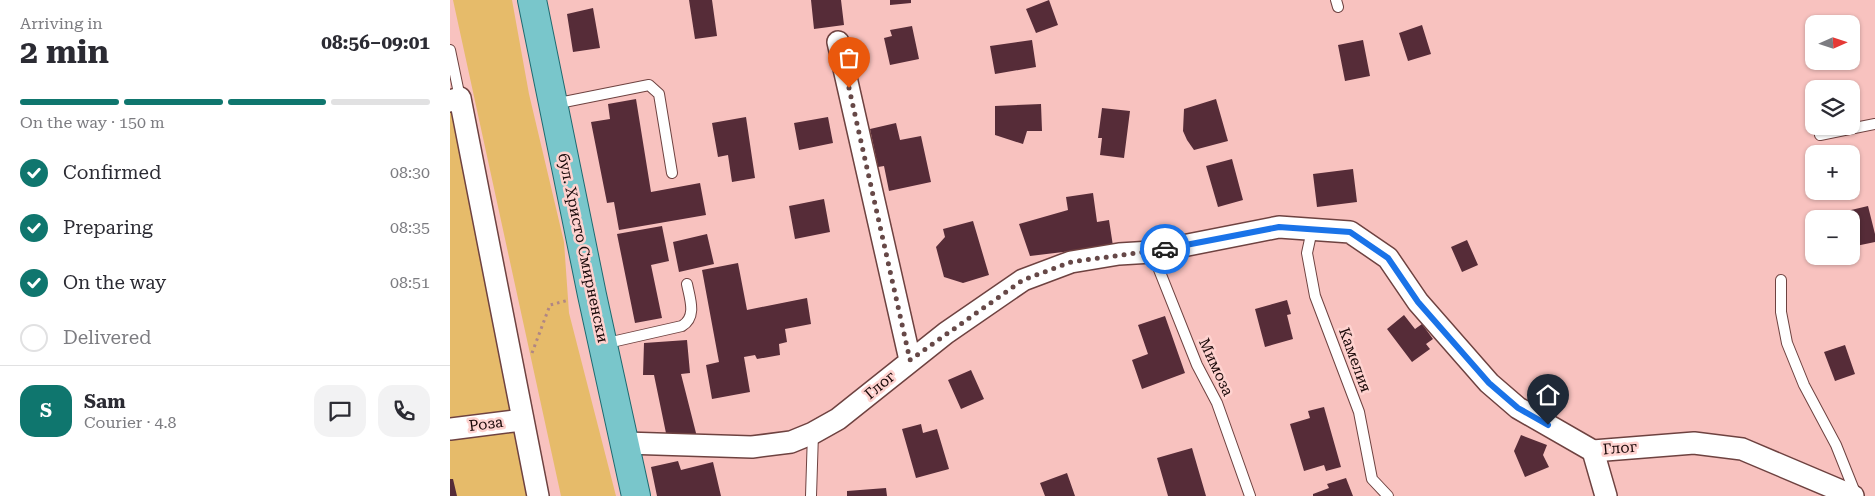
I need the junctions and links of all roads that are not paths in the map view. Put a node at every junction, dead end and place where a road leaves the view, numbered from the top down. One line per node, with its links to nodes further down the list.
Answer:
1 (532, 0): 5 (main road, бул. Христо Смирненски)
2 (838, 42): 14 (street)
3 (450, 50): 4 (lane)
4 (455, 99): 15 (street)
5 (554, 104): 8 (lane); 13 (main road, бул. Христо Смирненски)
6 (1875, 124): 7 (lane)
7 (1860, 127)
8 (672, 173)
9 (1312, 230): 10 (street, Глог); 19 (street, Глог); 24 (lane, Камелия)
10 (1152, 252): 14 (street, Глог); 23 (lane, Мимоза)
11 (1781, 280): 26 (lane)
12 (687, 284): 13 (lane)
13 (602, 344): 18 (main road, бул. Христо Смирненски)
14 (910, 360): 17 (street, Глог)
15 (522, 420): 16 (street, Роза); 20 (street)
16 (450, 429)
17 (813, 433): 18 (street, Глог); 22 (lane)
18 (625, 443): 21 (main road, бул. Христо Смирненски)
19 (1593, 451): 25 (street); 26 (street, Глог)
20 (538, 496)
21 (636, 496)
22 (810, 496)
23 (1250, 496)
24 (1388, 496)
25 (1606, 496)
26 (1855, 496)

